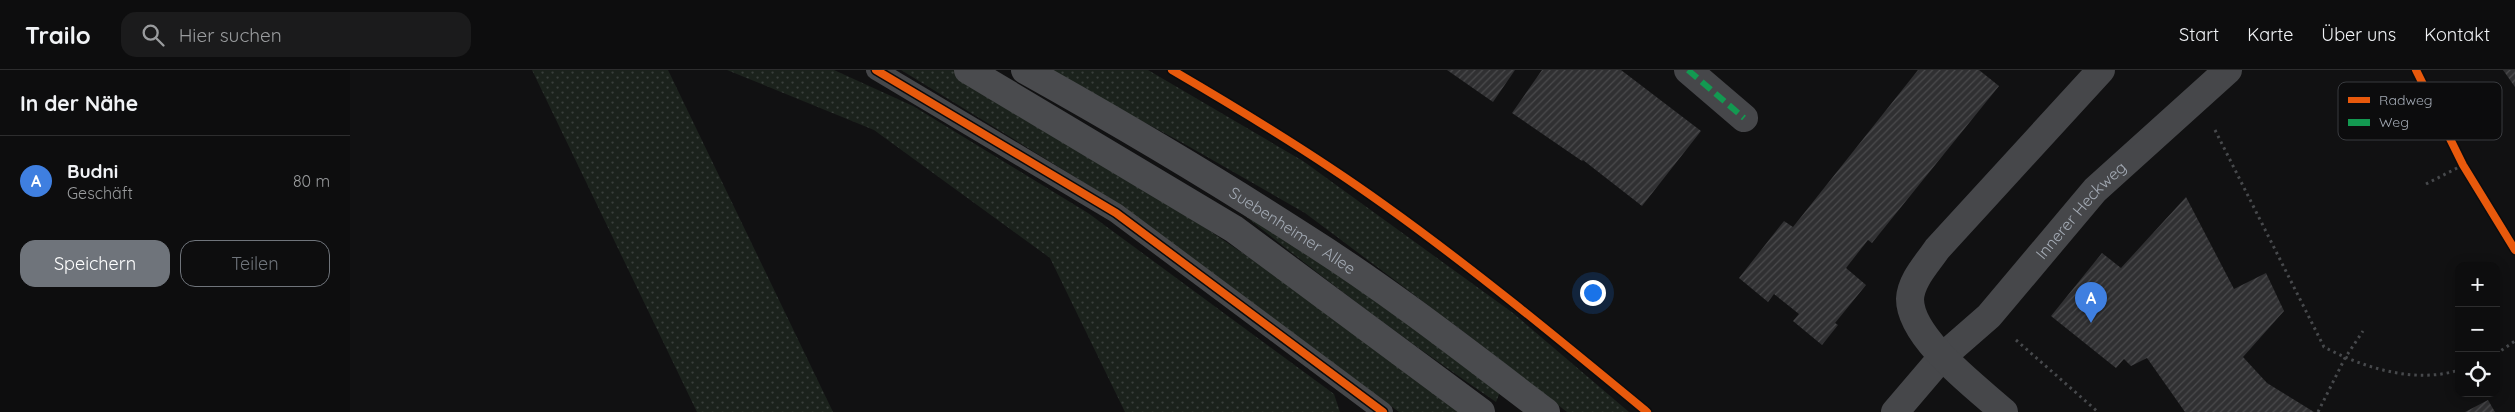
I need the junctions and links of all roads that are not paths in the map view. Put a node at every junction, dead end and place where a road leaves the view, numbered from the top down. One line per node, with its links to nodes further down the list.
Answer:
1 (876, 70): 9 (lane)
2 (968, 70): 10 (main road, Suebenheimer Allee)
3 (1025, 70): 11 (main road, Suebenheimer Allee)
4 (1688, 70): 7 (street)
5 (2101, 70): 8 (street)
6 (2228, 70): 8 (street, Innerer Heckweg)
7 (1744, 118)
8 (1942, 357): 12 (street, Innerer Heckweg); 13 (street)
9 (1383, 412)
10 (1482, 412)
11 (1546, 412)
12 (1895, 412)
13 (2004, 412)

